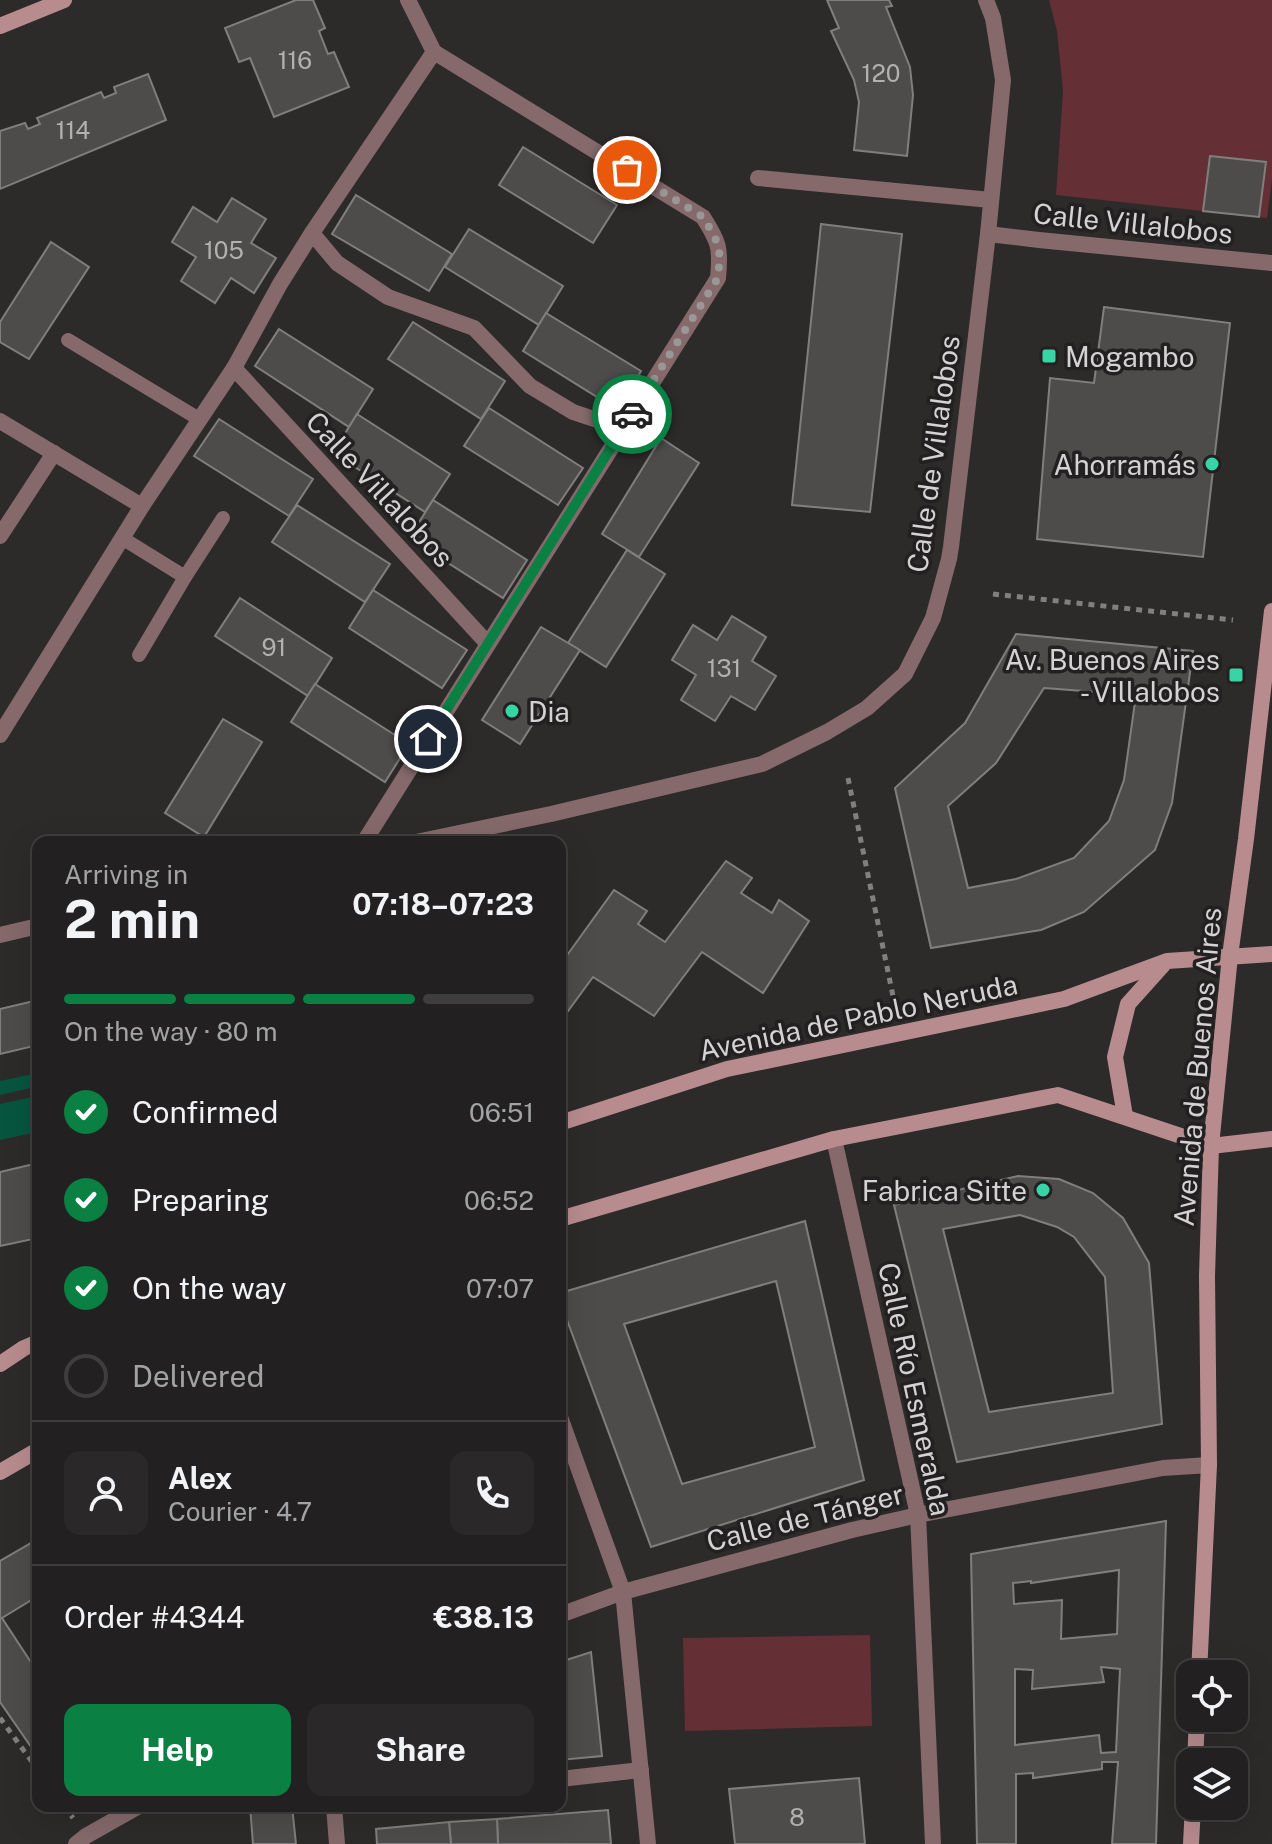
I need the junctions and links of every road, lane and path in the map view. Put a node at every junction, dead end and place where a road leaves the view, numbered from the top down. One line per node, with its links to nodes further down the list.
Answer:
1 (64, 0): 4 (main road)
2 (408, 0): 5 (street)
3 (986, 0): 7 (street, Calle de Villalobos)
4 (0, 26)
5 (434, 52): 8 (street); 15 (street)
6 (758, 178): 7 (street)
7 (991, 200): 9 (street, Calle de Villalobos)
8 (312, 233): 12 (street); 15 (street)
9 (988, 234): 10 (street, Calle Villalobos); 30 (street, Calle de Villalobos)
10 (1272, 263)
11 (68, 340): 13 (lane)
12 (234, 368): 13 (street); 25 (street, Calle Villalobos)
13 (199, 419): 17 (street)
14 (0, 421): 16 (street)
15 (624, 429): 25 (street)
16 (54, 453): 17 (street); 19 (street)
17 (142, 506): 20 (street)
18 (223, 518): 21 (lane)
19 (0, 536)
20 (122, 538): 21 (lane); 27 (street)
21 (185, 577): 26 (lane)
22 (993, 594): 24 (path)
23 (1272, 611): 34 (main road, Avenida de Buenos Aires)
24 (1233, 620)
25 (488, 644): 29 (street)
26 (139, 655)
27 (0, 735)
28 (848, 778): 36 (path)
29 (368, 836)
30 (445, 836)
31 (32, 927): 32 (street)
32 (0, 935)
33 (1272, 954): 34 (main road, Avenida de Pablo Neruda)
34 (1230, 956): 35 (main road, Avenida de Pablo Neruda); 41 (main road, Avenida de Buenos Aires)
35 (1167, 961): 37 (main road); 38 (main road, Avenida de Pablo Neruda)
36 (893, 996)
37 (1125, 1116): 39 (main road); 41 (main road)
38 (566, 1121)
39 (834, 1139): 42 (main road); 49 (street, Calle Río Esmeralda)
40 (1272, 1139): 41 (main road)
41 (1211, 1146): 47 (main road, Avenida de Buenos Aires)
42 (566, 1217)
43 (32, 1345): 44 (main road)
44 (0, 1364)
45 (566, 1434): 50 (street)
46 (32, 1453): 48 (main road)
47 (1209, 1465): 49 (street, Calle de Tánger); 52 (main road, Avenida de Buenos Aires)
48 (0, 1472)
49 (918, 1515): 50 (street, Calle de Tánger); 63 (street, Calle Río Esmeralda)
50 (623, 1592): 51 (street, Calle de Tánger); 55 (street)
51 (566, 1613)
52 (1200, 1660)
53 (0, 1718): 54 (path)
54 (32, 1762)
55 (641, 1770): 56 (street); 62 (street)
56 (566, 1778)
57 (128, 1812): 60 (street)
58 (334, 1812): 61 (street)
59 (1192, 1820): 64 (main road)
60 (76, 1844)
61 (337, 1844)
62 (648, 1844)
63 (933, 1844)
64 (1191, 1844)

